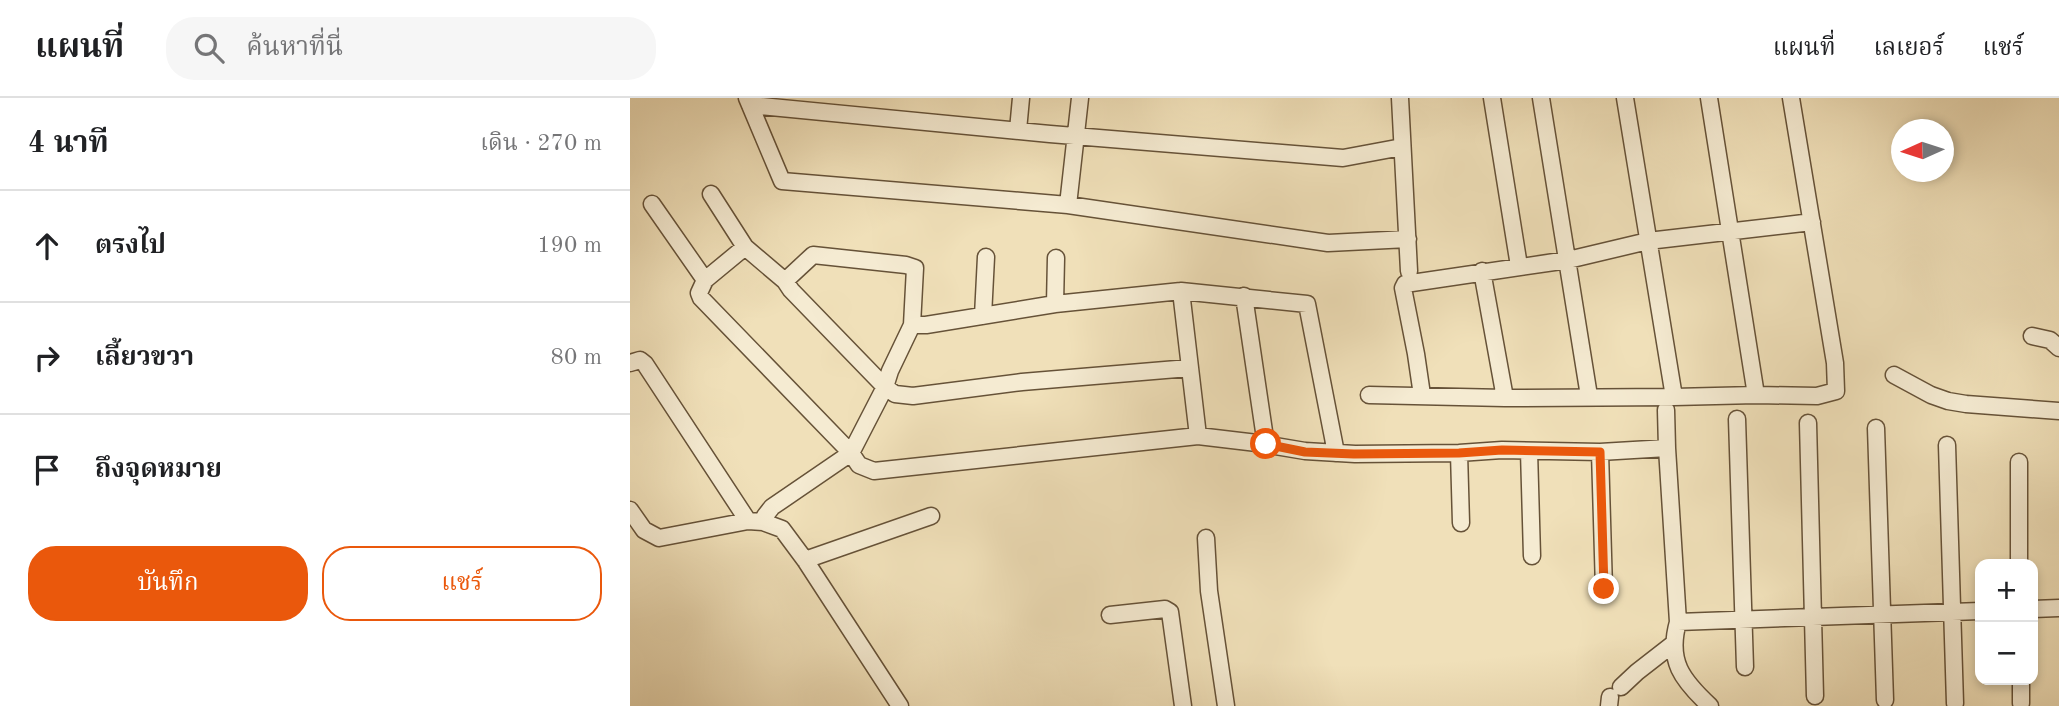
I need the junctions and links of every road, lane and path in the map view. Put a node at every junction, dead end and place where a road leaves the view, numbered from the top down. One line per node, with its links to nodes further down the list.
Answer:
1 (1021, 98): 10 (street)
2 (1080, 98): 11 (street)
3 (1400, 98): 12 (street)
4 (1492, 98): 24 (street)
5 (1541, 98): 23 (street)
6 (1625, 98): 19 (street)
7 (1709, 98): 17 (street)
8 (1791, 98): 16 (street)
9 (748, 101): 10 (street); 15 (street)
10 (1018, 130): 11 (street)
11 (1076, 136): 12 (street); 15 (street)
12 (1402, 147): 18 (street)
13 (711, 194): 20 (street)
14 (652, 204): 27 (street)
15 (1068, 205): 18 (street)
16 (1812, 222): 17 (street); 40 (street)
17 (1730, 231): 19 (street); 40 (street)
18 (1408, 239): 25 (street)
19 (1648, 241): 23 (street); 45 (street)
20 (745, 247): 27 (street); 28 (street)
21 (986, 257): 32 (street)
22 (1056, 258): 31 (street)
23 (1567, 260): 24 (street); 43 (street)
24 (1519, 266): 26 (street)
25 (1409, 271)
26 (1482, 271): 42 (street); 44 (street)
27 (705, 281): 56 (street)
28 (785, 281): 33 (street); 39 (street)
29 (1181, 291): 30 (street); 31 (street); 37 (street)
30 (1244, 296): 51 (street); 57 (street)
31 (1055, 304): 32 (street)
32 (983, 316): 33 (street)
33 (912, 325): 39 (street)
34 (2032, 336): 35 (street)
35 (2059, 348)
36 (630, 363): 62 (street)
37 (1189, 368): 39 (street); 50 (street)
38 (1894, 374): 46 (street)
39 (885, 387): 56 (street)
40 (1756, 394): 45 (street)
41 (1369, 395): 42 (street)
42 (1422, 395): 44 (street)
43 (1589, 396): 44 (street); 45 (street)
44 (1505, 398)
45 (1670, 403): 53 (street)
46 (2059, 411)
47 (1737, 419): 76 (street)
48 (1808, 423): 75 (street)
49 (1876, 428): 73 (street)
50 (1198, 436): 51 (street); 56 (street)
51 (1266, 444): 57 (street)
52 (1947, 445): 72 (street)
53 (1667, 448): 55 (street); 77 (street)
54 (1529, 451): 55 (street); 58 (street); 65 (street)
55 (1600, 452): 68 (street)
56 (851, 453): 62 (street)
57 (1336, 453): 58 (street)
58 (1459, 453): 63 (street)
59 (2019, 462): 66 (street)
60 (630, 510): 62 (street)
61 (932, 516): 67 (street)
62 (755, 522): 67 (street)
63 (1461, 523)
64 (1206, 538): 88 (street)
65 (1532, 556)
66 (2019, 559)
67 (805, 560): 86 (street)
68 (1604, 589)
69 (2059, 608): 70 (street)
70 (2038, 609)
71 (1975, 611): 72 (street)
72 (1951, 612): 73 (street); 84 (street)
73 (1882, 614): 75 (street); 83 (street)
74 (1110, 615): 87 (street)
75 (1812, 616): 76 (street); 81 (street)
76 (1744, 618): 77 (street); 79 (street)
77 (1678, 622): 78 (street)
78 (1673, 644): 82 (street); 89 (street)
79 (1745, 667)
80 (2021, 685): 85 (street)
81 (1815, 696)
82 (1613, 697)
83 (1885, 700)
84 (1955, 703)
85 (2021, 703)
86 (900, 706)
87 (1183, 706)
88 (1226, 706)
89 (1710, 706)

